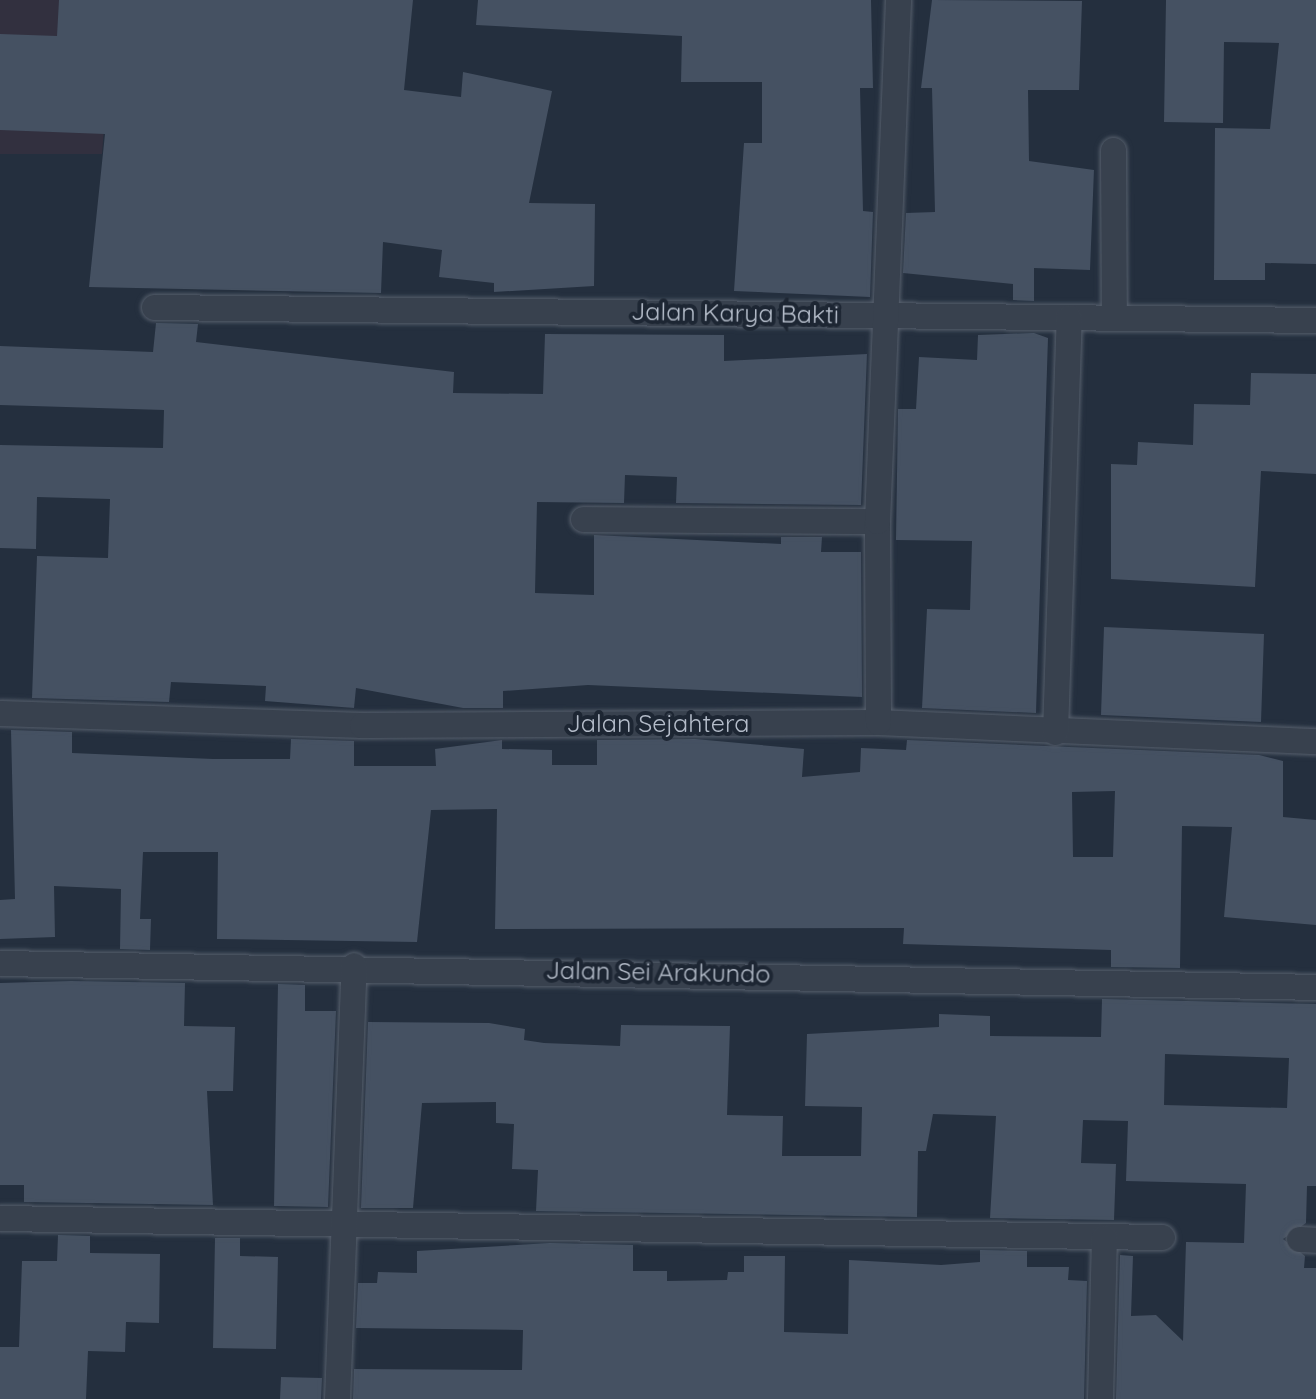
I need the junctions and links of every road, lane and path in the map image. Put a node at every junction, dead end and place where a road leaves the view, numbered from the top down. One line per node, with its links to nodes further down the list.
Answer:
1 (898, 0): 4 (street)
2 (1113, 150): 6 (street)
3 (154, 306): 4 (street, Jalan Karya Bakti)
4 (887, 315): 5 (street, Jalan Karya Bakti); 9 (street)
5 (1068, 317): 6 (street, Jalan Karya Bakti); 12 (street)
6 (1114, 318): 7 (street, Jalan Karya Bakti)
7 (1316, 320)
8 (584, 518): 9 (street)
9 (876, 521): 11 (street)
10 (0, 713): 11 (street, Jalan Sejahtera)
11 (878, 722): 12 (street, Jalan Sejahtera)
12 (1055, 732): 13 (street, Jalan Sejahtera)
13 (1316, 741)
14 (0, 963): 15 (street, Jalan Sei Arakundo)
15 (354, 965): 16 (street, Jalan Sei Arakundo); 18 (street)
16 (1316, 987)
17 (0, 1218): 18 (street)
18 (341, 1219): 19 (street); 21 (street)
19 (1104, 1237): 20 (street); 22 (street)
20 (1162, 1237)
21 (337, 1399)
22 (1100, 1399)

